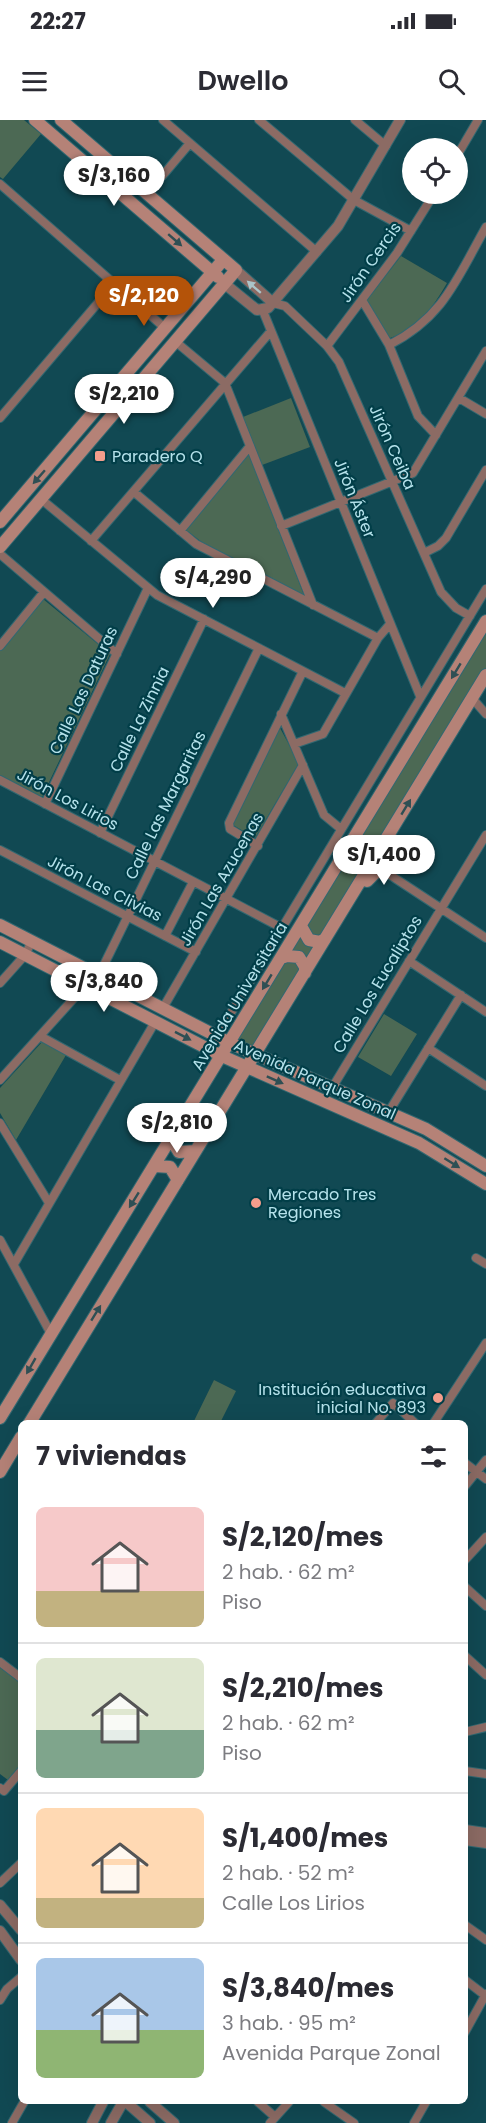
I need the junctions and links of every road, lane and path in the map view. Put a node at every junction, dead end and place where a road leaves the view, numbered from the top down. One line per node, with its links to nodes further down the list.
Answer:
1 (35, 120): 20 (main road, one-way to 20)
2 (61, 120): 12 (main road)
3 (163, 120): 9 (street)
4 (259, 120): 13 (street)
5 (355, 120): 10 (street)
6 (400, 120): 10 (street)
7 (478, 120): 8 (street)
8 (467, 138)
9 (190, 143): 12 (street); 17 (street)
10 (386, 146): 13 (street)
11 (0, 184): 21 (street)
12 (147, 194): 18 (main road)
13 (354, 200): 16 (street); 17 (street)
14 (428, 204): 16 (street, Jirón Cercis)
15 (486, 227): 29 (street)
16 (411, 231): 23 (street, Jirón Cercis)
17 (317, 252): 24 (street)
18 (223, 260): 19 (main road); 20 (main road)
19 (236, 270): 22 (main road); 24 (street, one-way to 19)
20 (213, 273): 22 (main road); 26 (main road)
21 (114, 284): 26 (street); 35 (street)
22 (225, 284): 25 (street); 28 (main road)
23 (362, 300): 29 (street); 30 (street, Jirón Cercis)
24 (273, 303): 25 (street); 30 (street, Jirón Ceiba)
25 (263, 311): 27 (street, Jirón Áster)
26 (165, 328): 38 (main road)
27 (271, 331): 32 (street); 44 (street, Jirón Áster)
28 (176, 342): 32 (street); 39 (main road)
29 (389, 345): 36 (street)
30 (327, 346): 41 (street, Jirón Ceiba)
31 (486, 351): 33 (street)
32 (225, 383): 37 (street); 42 (street)
33 (459, 398): 34 (street); 36 (street)
34 (486, 414)
35 (0, 418)
36 (436, 435): 41 (street)
37 (250, 446): 46 (street); 47 (street)
38 (54, 459): 39 (main road); 45 (main road, one-way to 45)
39 (67, 469): 43 (main road)
40 (486, 470): 50 (street)
41 (393, 483): 44 (street); 50 (street, Jirón Ceiba)
42 (134, 492): 47 (street); 48 (street)
43 (41, 499): 48 (street); 49 (main road)
44 (341, 503): 46 (street); 59 (street, Jirón Áster)
45 (0, 521)
46 (282, 526): 55 (street)
47 (180, 531): 55 (street)
48 (91, 541): 52 (street)
49 (0, 547)
50 (424, 553): 56 (street, Jirón Ceiba)
51 (0, 554): 54 (street)
52 (148, 588): 57 (street); 63 (street, Calle Las Daturas)
53 (486, 589): 56 (street, Avenida Universitaria)
54 (44, 592): 61 (street); 63 (street)
55 (313, 605): 60 (street)
56 (470, 616): 67 (street, Avenida Universitaria)
57 (204, 619): 62 (street); 76 (street, Calle La Zinnia)
58 (486, 621): 89 (main road, Avenida Universitaria, one-way to 89)
59 (390, 624): 60 (street); 67 (street, Jirón Áster)
60 (378, 638): 66 (street)
61 (0, 646)
62 (259, 648): 64 (street); 81 (street, Calle Las Margaritas)
63 (117, 654): 74 (street, Calle Las Daturas)
64 (303, 671): 66 (street); 69 (street)
65 (486, 675): 68 (main road)
66 (345, 693): 71 (street)
67 (420, 696): 75 (street, Avenida Universitaria)
68 (472, 698): 70 (street); 84 (main road, one-way to 68)
69 (282, 714): 71 (street); 78 (street)
70 (486, 714)
71 (294, 744): 72 (street)
72 (303, 765): 75 (street); 78 (street, Jirón Las Azucenas)
73 (0, 780): 74 (street, Jirón Los Lirios)
74 (45, 804): 76 (street, Jirón Los Lirios)
75 (341, 829): 90 (street, Avenida Universitaria)
76 (100, 833): 81 (street, Jirón Los Lirios)
77 (486, 835): 86 (street, Calle Los Eucaliptos)
78 (258, 846): 85 (street, Jirón Las Azucenas)
79 (0, 850): 87 (street, Jirón Las Clivias)
80 (395, 853): 84 (main road)
81 (154, 861): 83 (street, Jirón Los Lirios); 87 (street, Calle Las Margaritas)
82 (384, 871): 86 (street)
83 (194, 882): 85 (street, Jirón Los Lirios); 91 (street)
84 (351, 897): 93 (main road)
85 (227, 899): 90 (street, Jirón Los Lirios); 96 (street, Jirón Las Azucenas)
86 (441, 909): 92 (street); 99 (street, Calle Los Eucaliptos)
87 (127, 916): 91 (street, Jirón Las Clivias); 101 (street, Calle Las Margaritas)
88 (0, 925): 94 (main road, Avenida Parque Zonal)
89 (301, 926): 93 (main road); 98 (main road, Avenida Universitaria)
90 (282, 928): 109 (street, Avenida Universitaria)
91 (165, 936): 96 (street, Jirón Las Clivias)
92 (486, 938)
93 (325, 939): 100 (main road)
94 (32, 941): 97 (street); 101 (main road, Avenida Parque Zonal)
95 (0, 942): 97 (main road, Avenida Parque Zonal)
96 (196, 952): 105 (street, Jirón Las Azucenas)
97 (25, 955): 102 (street); 103 (main road, Avenida Parque Zonal)
98 (282, 958): 100 (main road); 110 (main road, Avenida Universitaria, one-way to 110)
99 (409, 961): 104 (street); 118 (street, Calle Los Eucaliptos)
100 (305, 973): 112 (main road)
101 (99, 975): 105 (main road, Avenida Parque Zonal)
102 (0, 984)
103 (85, 986): 107 (main road, Avenida Parque Zonal); 108 (street)
104 (461, 995): 106 (street); 111 (street)
105 (164, 1008): 109 (main road, Avenida Parque Zonal)
106 (486, 1012)
107 (155, 1022): 113 (main road, Avenida Parque Zonal, one-way to 113); 116 (street)
108 (40, 1036): 115 (street); 116 (street)
109 (218, 1036): 110 (main road, Avenida Parque Zonal)
110 (230, 1043): 112 (main road, Avenida Parque Zonal); 113 (main road, Avenida Universitaria)
111 (428, 1048): 117 (street); 119 (street)
112 (256, 1054): 114 (main road); 118 (main road, Avenida Parque Zonal)
113 (222, 1056): 114 (main road, Avenida Parque Zonal); 121 (main road, Avenida Universitaria)
114 (248, 1068): 122 (main road); 126 (main road, Avenida Parque Zonal, one-way to 126)
115 (0, 1080)
116 (120, 1080): 127 (street)
117 (486, 1086)
118 (332, 1088): 119 (main road, Avenida Parque Zonal)
119 (388, 1113): 124 (main road, Avenida Parque Zonal)
120 (0, 1122): 127 (street)
121 (171, 1139): 122 (main road); 123 (main road, Avenida Universitaria)
122 (195, 1151): 125 (main road)
123 (155, 1166): 125 (main road); 132 (main road, Avenida Universitaria, one-way to 132)
124 (486, 1166)
125 (178, 1180): 135 (main road, one-way to 125)
126 (486, 1184)
127 (49, 1203): 130 (street)
128 (0, 1240): 130 (street)
129 (476, 1258): 131 (street)
130 (14, 1264): 132 (street)
131 (486, 1264)
132 (50, 1332): 134 (main road, Avenida Universitaria, one-way to 134)
133 (486, 1343): 138 (street)
134 (0, 1418)
135 (31, 1420)
136 (378, 1420): 137 (street)
137 (412, 1420)
138 (436, 1420)
139 (18, 1442): 142 (main road)
140 (486, 1460): 143 (street)
141 (468, 1465): 143 (street)
142 (0, 1472)
143 (478, 1473): 144 (street); 145 (street)
144 (486, 1479)
145 (468, 1483)
146 (486, 1537): 147 (street)
147 (468, 1557)
148 (468, 1590): 149 (street)
149 (486, 1606)
150 (468, 1659): 152 (street)
151 (0, 1662): 153 (street)
152 (486, 1675)
153 (18, 1676)
154 (486, 1726): 155 (street)
155 (468, 1731)
156 (468, 1771): 157 (street)
157 (486, 1774)
158 (18, 1775): 159 (street)
159 (0, 1788)
160 (468, 1830): 161 (street)
161 (486, 1833)
162 (468, 1841): 163 (street)
163 (486, 1844)
164 (18, 1866): 165 (street)
165 (0, 1883)
166 (0, 1905): 167 (street)
167 (18, 1926)
168 (468, 1927): 170 (street)
169 (0, 1931): 171 (street)
170 (486, 1940)
171 (18, 1956)
172 (18, 1980): 175 (street)
173 (468, 1982): 174 (street)
174 (486, 1995): 176 (street)
175 (0, 2000)
176 (468, 2026)
177 (23, 2104): 187 (street)
178 (103, 2104): 188 (street)
179 (123, 2104): 189 (street)
180 (126, 2104): 190 (street)
181 (152, 2104): 191 (street)
182 (260, 2104): 186 (street)
183 (287, 2104): 186 (street)
184 (327, 2104): 192 (street)
185 (425, 2104): 193 (street)
186 (272, 2120)
187 (12, 2123)
188 (92, 2123)
189 (111, 2123)
190 (150, 2123)
191 (174, 2123)
192 (354, 2123)
193 (414, 2123)

